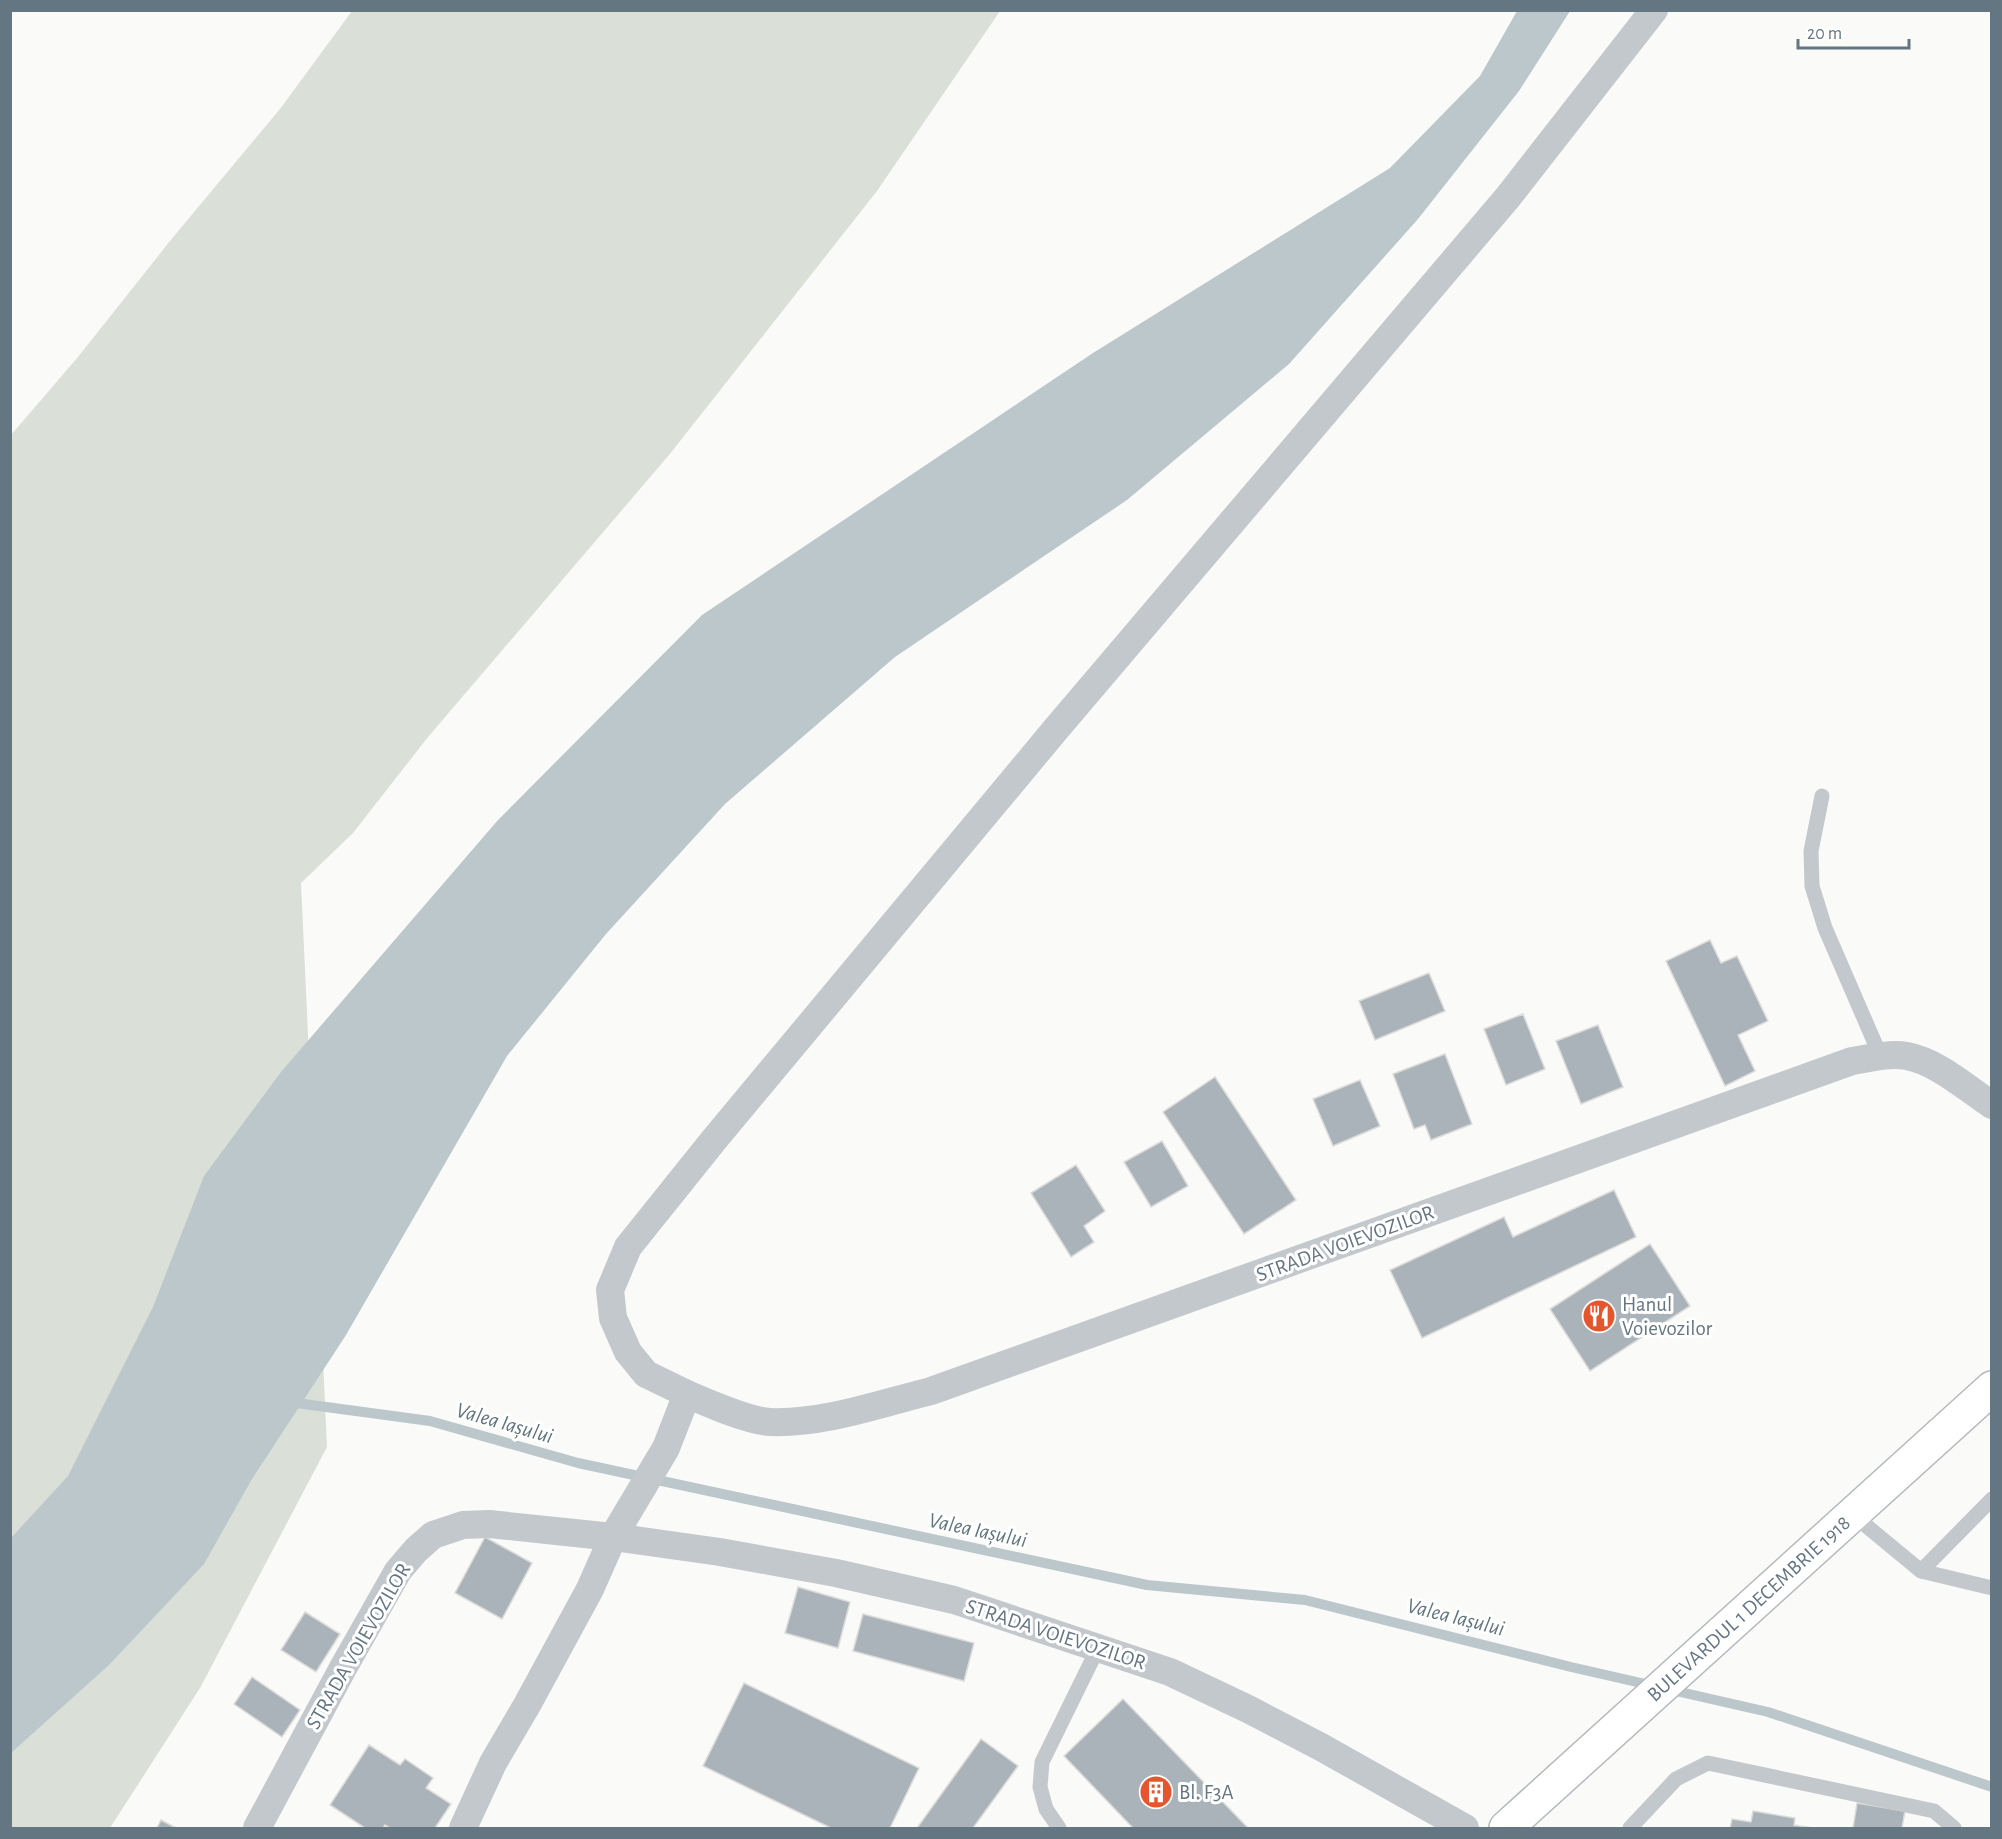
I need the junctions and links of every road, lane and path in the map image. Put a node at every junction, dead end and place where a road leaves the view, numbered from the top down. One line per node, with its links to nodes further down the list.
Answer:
1 (1653, 10): 6 (street, STRADA VOIEVOZILOR)
2 (1822, 796): 3 (lane)
3 (1880, 1055): 4 (street, STRADA VOIEVOZILOR); 6 (street, STRADA VOIEVOZILOR)
4 (1992, 1104)
5 (1992, 1388): 8 (main road, BULEVARDUL 1 DECEMBRIE 1918)
6 (687, 1394): 9 (street)
7 (1992, 1499): 10 (lane)
8 (1852, 1514): 10 (lane); 17 (main road, BULEVARDUL 1 DECEMBRIE 1918)
9 (613, 1537): 12 (street, STRADA VOIEVOZILOR); 13 (street, STRADA VOIEVOZILOR); 14 (street)
10 (1921, 1571): 11 (lane)
11 (1992, 1588)
12 (1098, 1648): 15 (lane); 16 (street, STRADA VOIEVOZILOR)
13 (257, 1828)
14 (463, 1828)
15 (1059, 1828)
16 (1465, 1828)
17 (1506, 1828)
18 (1630, 1828): 19 (lane)
19 (1954, 1828)

